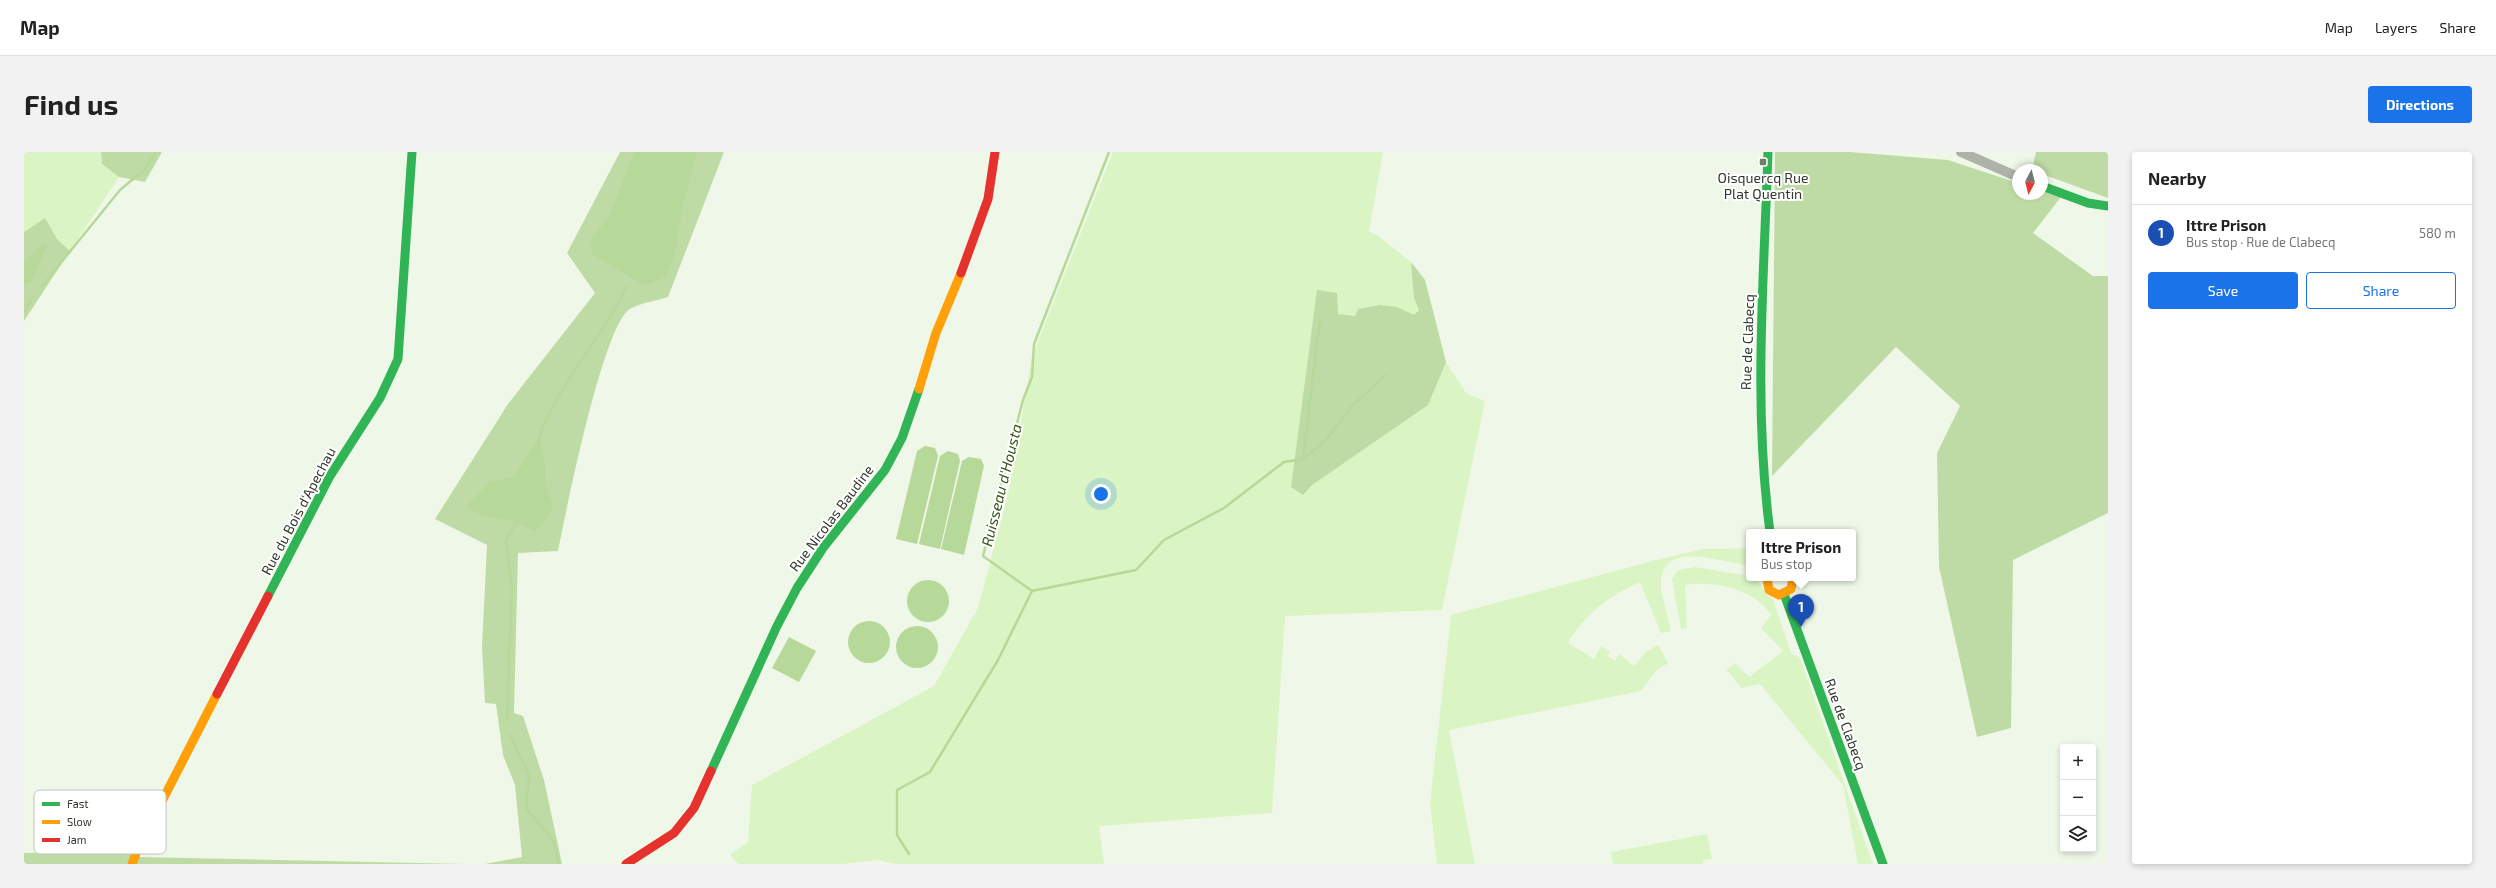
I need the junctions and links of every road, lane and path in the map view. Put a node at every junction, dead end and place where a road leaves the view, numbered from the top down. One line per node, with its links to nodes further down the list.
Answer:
1 (412, 152): 12 (street, Rue du Bois d'Apechau)
2 (995, 152): 15 (street, Rue Nicolas Baudine)
3 (1768, 152): 8 (street, Rue de Clabecq)
4 (1961, 152): 5 (street)
5 (2012, 174)
6 (2048, 188): 7 (street)
7 (2108, 206)
8 (1770, 529)
9 (1768, 581): 11 (street)
10 (1792, 581): 11 (street)
11 (1784, 594): 16 (street, Rue de Clabecq)
12 (166, 794)
13 (136, 854): 14 (street, Rue du Bois d'Apechau)
14 (132, 864)
15 (626, 864)
16 (1883, 864)

